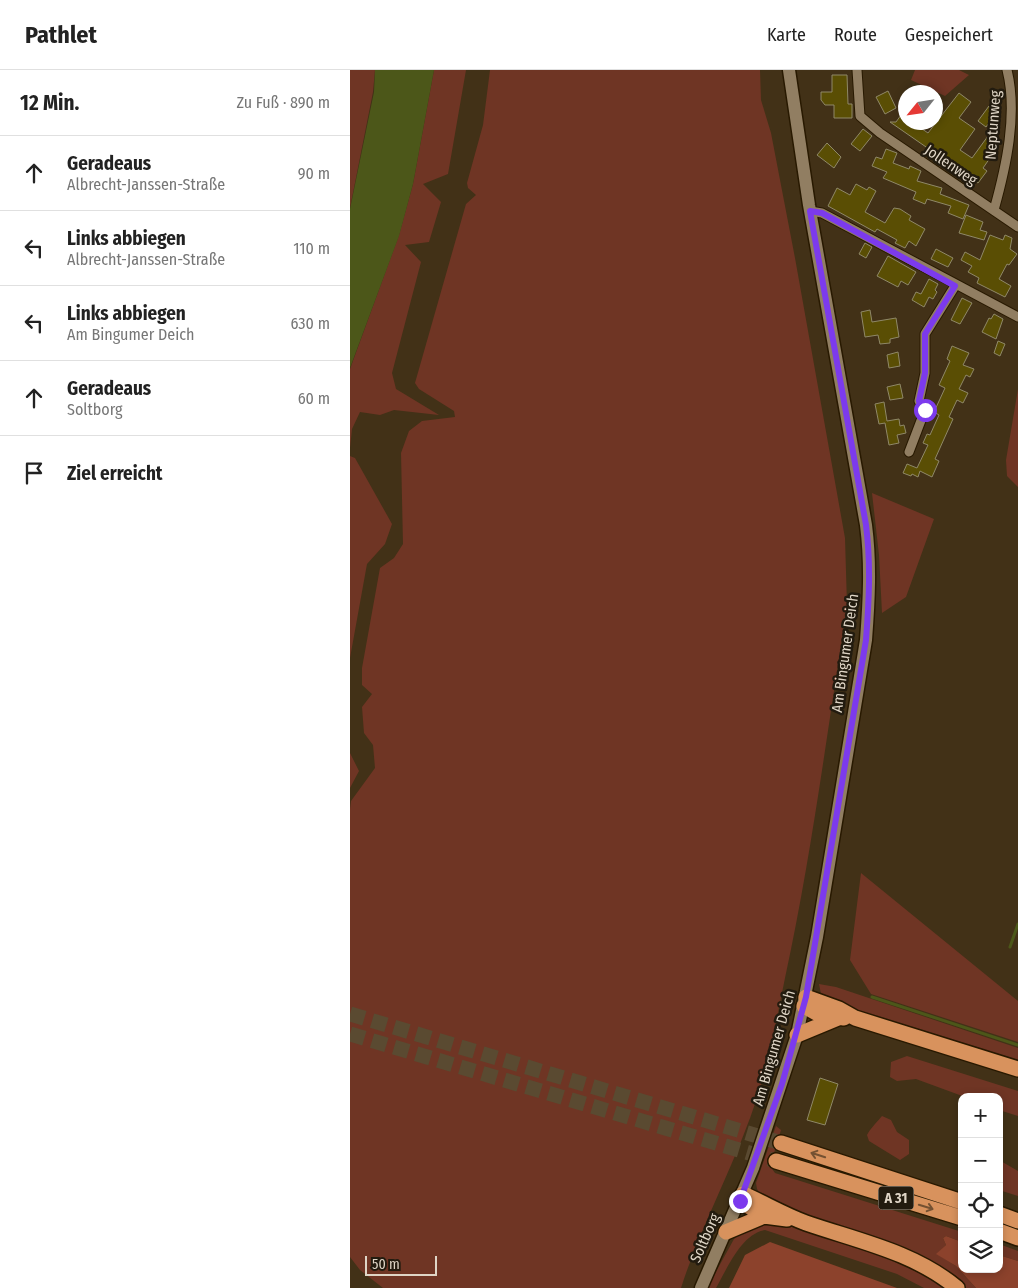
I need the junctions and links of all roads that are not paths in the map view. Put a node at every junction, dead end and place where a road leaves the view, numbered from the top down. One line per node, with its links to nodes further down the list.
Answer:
1 (789, 70): 5 (main road, Am Bingumer Deich)
2 (858, 70): 4 (street, Jollenweg)
3 (1007, 70): 4 (street, Neptunweg)
4 (994, 210): 6 (street, Jollenweg)
5 (810, 211): 7 (street); 10 (main road, Am Bingumer Deich)
6 (1018, 227)
7 (955, 286): 8 (street); 9 (street)
8 (1018, 318)
9 (909, 452)
10 (805, 1001): 11 (highway); 12 (highway); 13 (main road, Am Bingumer Deich)
11 (839, 1018): 12 (highway); 13 (highway)
12 (856, 1018): 14 (highway)
13 (797, 1035): 15 (main road, Am Bingumer Deich)
14 (1018, 1069)
15 (771, 1118): 18 (main road, Soltborg)
16 (781, 1143): 19 (highway, A 31, one-way to 16)
17 (776, 1161): 22 (highway, A 31, one-way to 22)
18 (741, 1197): 21 (highway); 24 (highway); 25 (main road, Soltborg)
19 (958, 1201)
20 (1003, 1215): 23 (highway)
21 (764, 1216): 24 (highway); 25 (highway)
22 (958, 1217)
23 (1018, 1221)
24 (803, 1222): 29 (highway)
25 (726, 1232): 28 (main road, Soltborg)
26 (1003, 1232): 27 (highway)
27 (1018, 1238)
28 (701, 1288)
29 (957, 1288)

